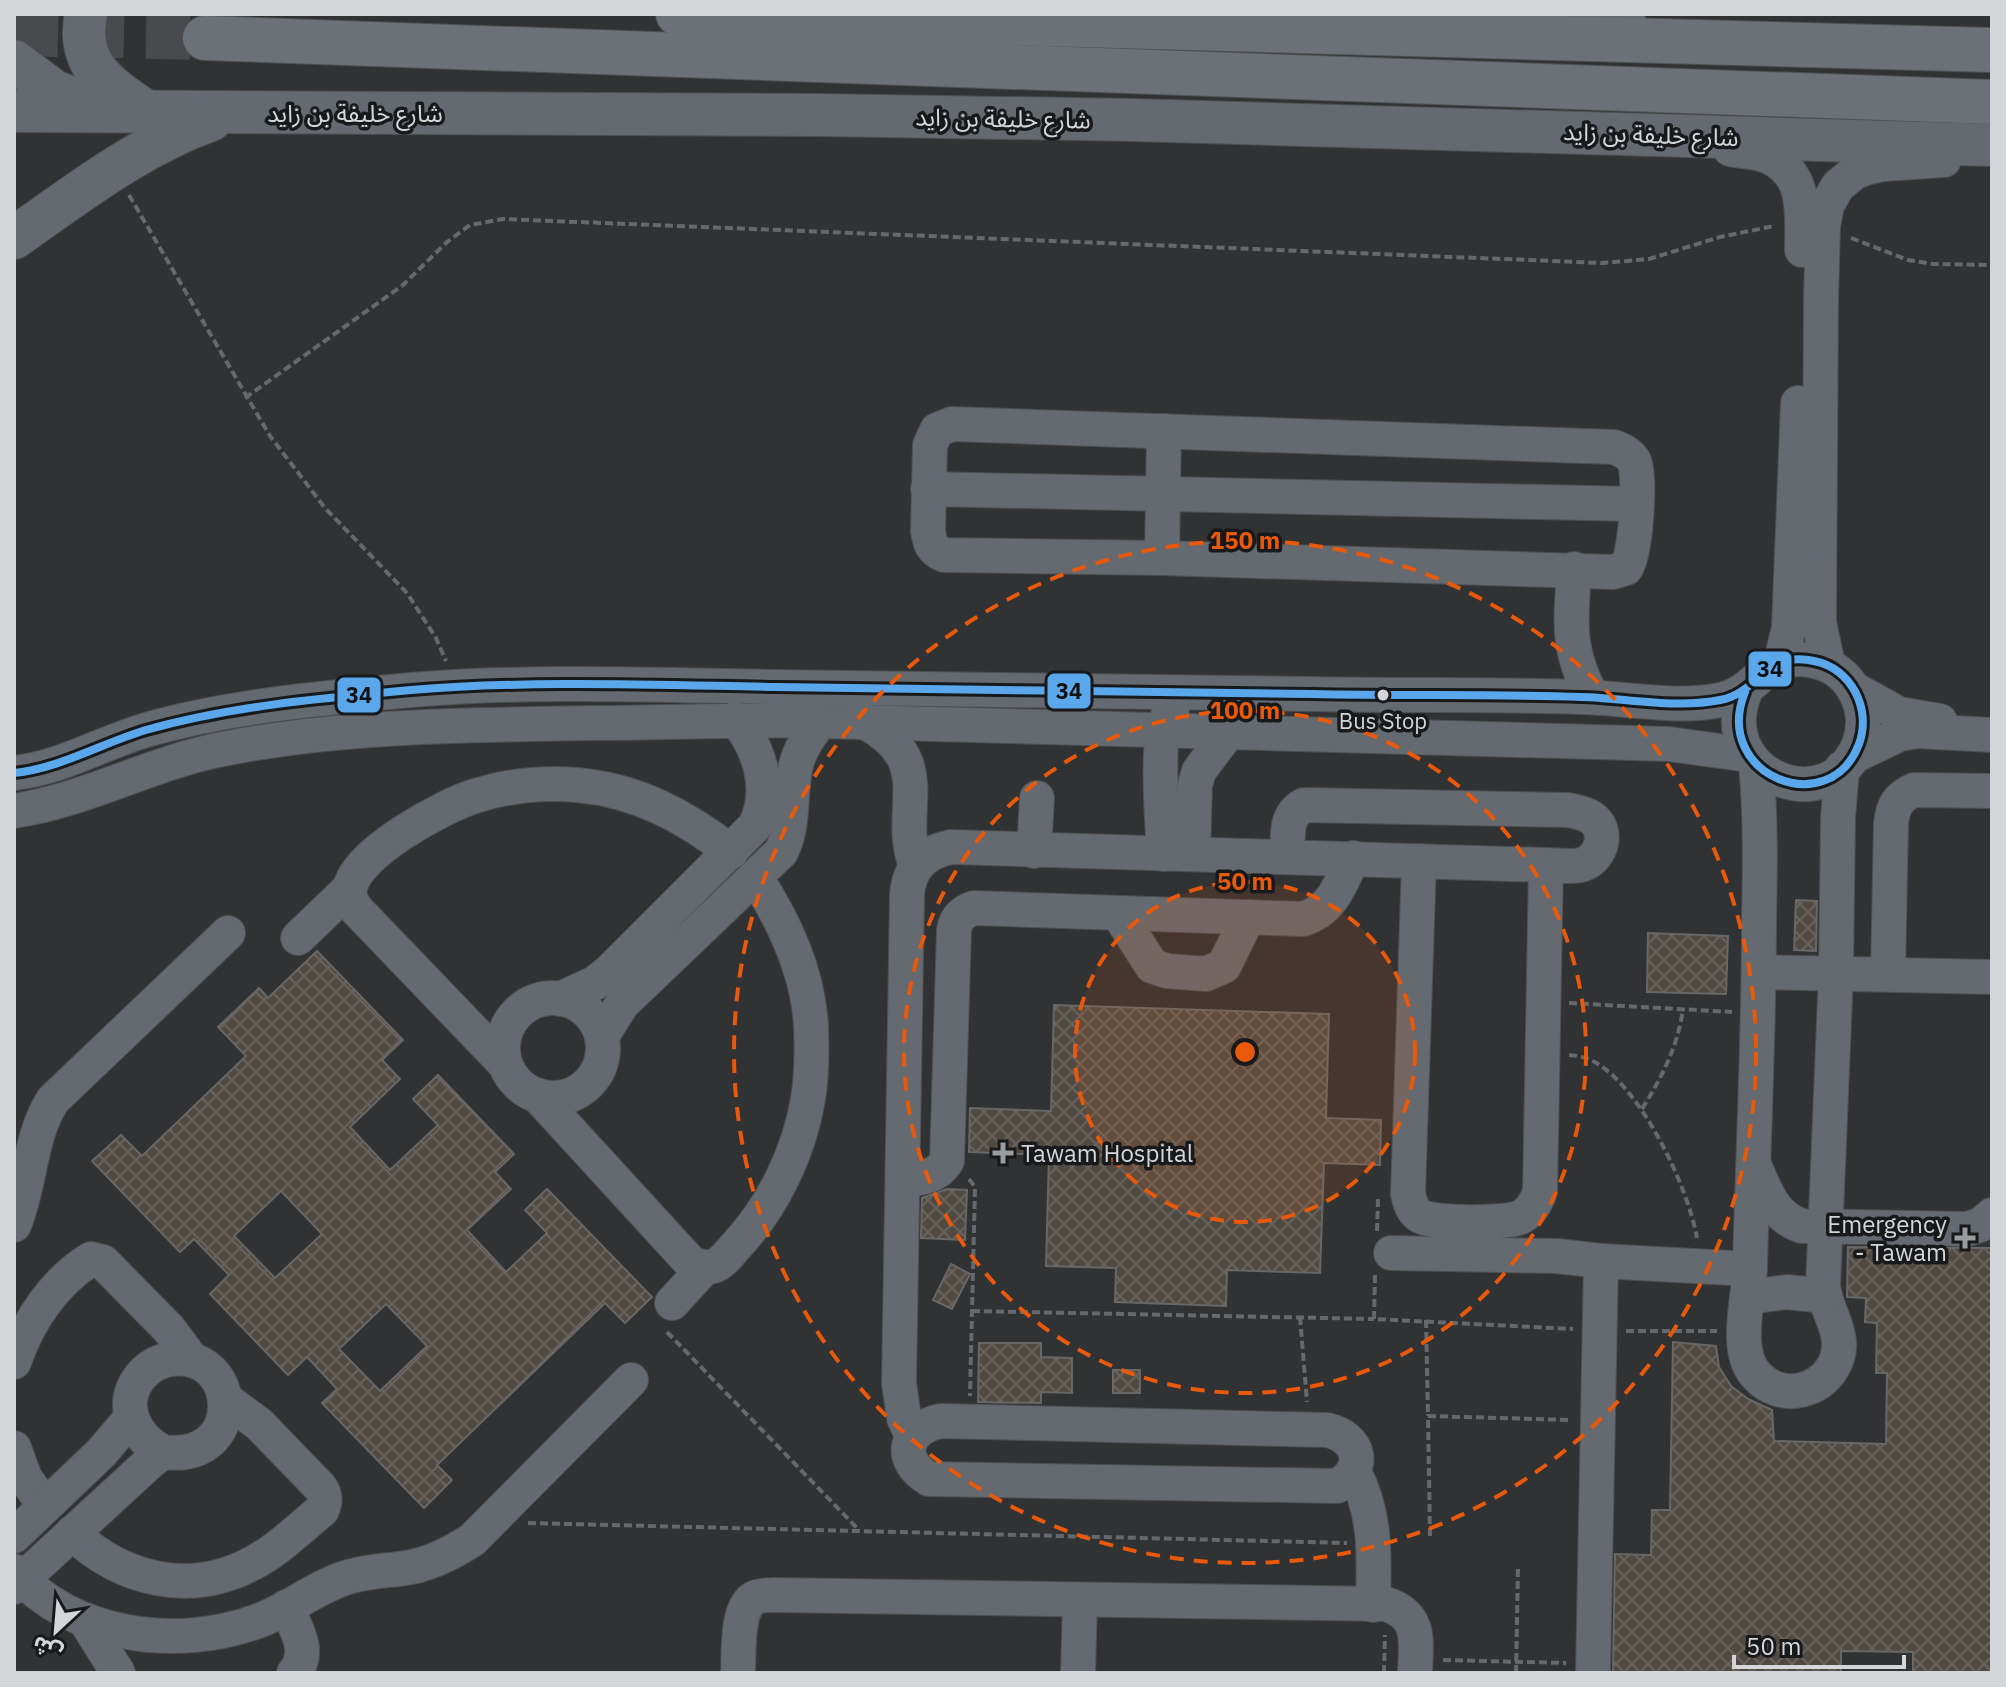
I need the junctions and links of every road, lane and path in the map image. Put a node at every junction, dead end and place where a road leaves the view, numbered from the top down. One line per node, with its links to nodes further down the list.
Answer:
1 (86, 14): 10 (main road)
2 (678, 14): 5 (highway)
3 (1557, 14): 5 (main road)
4 (205, 38): 8 (highway, شارع خليفة بن زايد)
5 (1682, 43): 6 (highway)
6 (1992, 50)
7 (14, 61): 10 (main road)
8 (1992, 102)
9 (14, 111): 10 (main road, شارع خليفة بن زايد)
10 (128, 112): 11 (main road, شارع خليفة بن زايد)
11 (235, 113): 12 (main road, شارع خليفة بن زايد); 14 (main road)
12 (1692, 136): 13 (main road, شارع خليفة بن زايد); 15 (street)
13 (1992, 147): 15 (street)
14 (113, 169): 16 (main road); 18 (path)
15 (1813, 225): 17 (path); 18 (path); 25 (street); 26 (street)
16 (14, 238)
17 (1992, 265)
18 (245, 398): 27 (path)
19 (1164, 431): 20 (street); 21 (street); 22 (street)
20 (928, 489): 21 (street); 23 (street)
21 (1162, 494): 22 (street); 23 (street)
22 (1636, 504): 24 (street)
23 (1162, 558): 24 (street)
24 (1563, 569): 31 (street); 32 (street)
25 (1828, 665): 26 (street); 28 (street)
26 (1770, 667): 29 (street)
27 (455, 687): 30 (street); 42 (street)
28 (1854, 689): 35 (street); 41 (street)
29 (1745, 692): 32 (street); 40 (street)
30 (1258, 694): 31 (street); 37 (street)
31 (1537, 696): 32 (street)
32 (1592, 697)
33 (735, 719): 34 (street); 45 (street); 47 (street)
34 (821, 721): 36 (street); 54 (street)
35 (1992, 721)
36 (865, 722): 37 (street); 53 (street)
37 (1164, 730): 38 (street); 48 (street)
38 (1229, 731): 40 (street); 48 (street)
39 (1992, 735): 41 (street)
40 (1752, 760): 41 (street); 62 (street)
41 (1847, 763): 63 (street)
42 (21, 774)
43 (1992, 791): 64 (street)
44 (1037, 798): 46 (street)
45 (14, 811)
46 (1034, 851): 48 (street); 53 (street)
47 (731, 852): 55 (street); 66 (street)
48 (1179, 853): 49 (street)
49 (1288, 857): 50 (street); 52 (street)
50 (1353, 858): 51 (street); 59 (street)
51 (1419, 861): 52 (street); 78 (street)
52 (1546, 865): 67 (street)
53 (916, 866): 57 (street)
54 (756, 878): 70 (street); 86 (street)
55 (350, 888): 61 (street); 72 (street)
56 (1118, 913): 58 (street); 59 (street); 59 (street)
57 (907, 916): 58 (street); 77 (street)
58 (958, 917): 75 (street)
59 (1248, 917)
60 (228, 933): 81 (street)
61 (298, 938)
62 (1759, 972): 63 (street); 69 (street)
63 (1836, 973): 64 (street); 82 (street)
64 (1888, 974): 65 (street)
65 (1992, 977)
66 (560, 999): 70 (street); 72 (street)
67 (1544, 1002): 68 (path); 71 (street)
68 (1683, 1009): 69 (path); 74 (path)
69 (1758, 1013): 76 (street)
70 (602, 1036): 73 (street)
71 (1543, 1054): 74 (path); 79 (street)
72 (505, 1064): 73 (street)
73 (537, 1095): 86 (street)
74 (1642, 1109): 87 (path)
75 (948, 1151): 77 (street); 90 (path)
76 (1753, 1163): 82 (street); 88 (street)
77 (904, 1180): 106 (street)
78 (1408, 1194): 79 (street); 83 (path)
79 (1529, 1212): 84 (street)
80 (1992, 1215): 82 (street)
81 (14, 1225)
82 (1826, 1226): 89 (street)
83 (1381, 1255): 84 (street); 93 (path)
84 (1557, 1256): 85 (street)
85 (1601, 1261): 87 (street); 95 (street)
86 (705, 1267): 91 (street)
87 (1702, 1268): 88 (street)
88 (1749, 1283): 89 (street); 96 (street)
89 (1825, 1296): 96 (street)
90 (972, 1311): 92 (path); 104 (path)
91 (668, 1316): 112 (path)
92 (1300, 1317): 93 (path); 105 (path)
93 (1374, 1319): 94 (path)
94 (1426, 1320): 95 (path); 101 (path)
95 (1599, 1331): 96 (path); 103 (street)
96 (1743, 1331)
97 (192, 1360): 98 (street); 100 (street); 102 (street)
98 (14, 1362)
99 (631, 1380): 111 (street)
100 (225, 1399): 108 (street); 113 (street)
101 (1428, 1416): 103 (path); 115 (path)
102 (131, 1418): 108 (street); 110 (street)
103 (1597, 1420): 125 (street)
104 (969, 1423): 105 (street); 106 (street)
105 (1310, 1430): 109 (street)
106 (912, 1436): 109 (street)
107 (14, 1448): 110 (street)
108 (163, 1452): 113 (street)
109 (1345, 1479): 116 (street); 120 (street)
110 (45, 1506): 114 (street)
111 (492, 1522): 112 (path); 121 (street)
112 (860, 1531): 116 (path)
113 (72, 1533): 118 (street)
114 (14, 1536)
115 (1430, 1536)
116 (1358, 1543): 120 (street)
117 (1518, 1567): 123 (path)
118 (17, 1579): 122 (street)
119 (1080, 1600): 120 (street); 128 (street); 129 (street)
120 (1364, 1604): 124 (street)
121 (286, 1607): 122 (street); 127 (street)
122 (85, 1620): 126 (street)
123 (1516, 1662): 124 (path); 125 (path); 130 (path)
124 (1415, 1666)
125 (1592, 1668)
126 (118, 1673)
127 (294, 1673)
128 (738, 1673)
129 (1078, 1673)
130 (1516, 1673)

